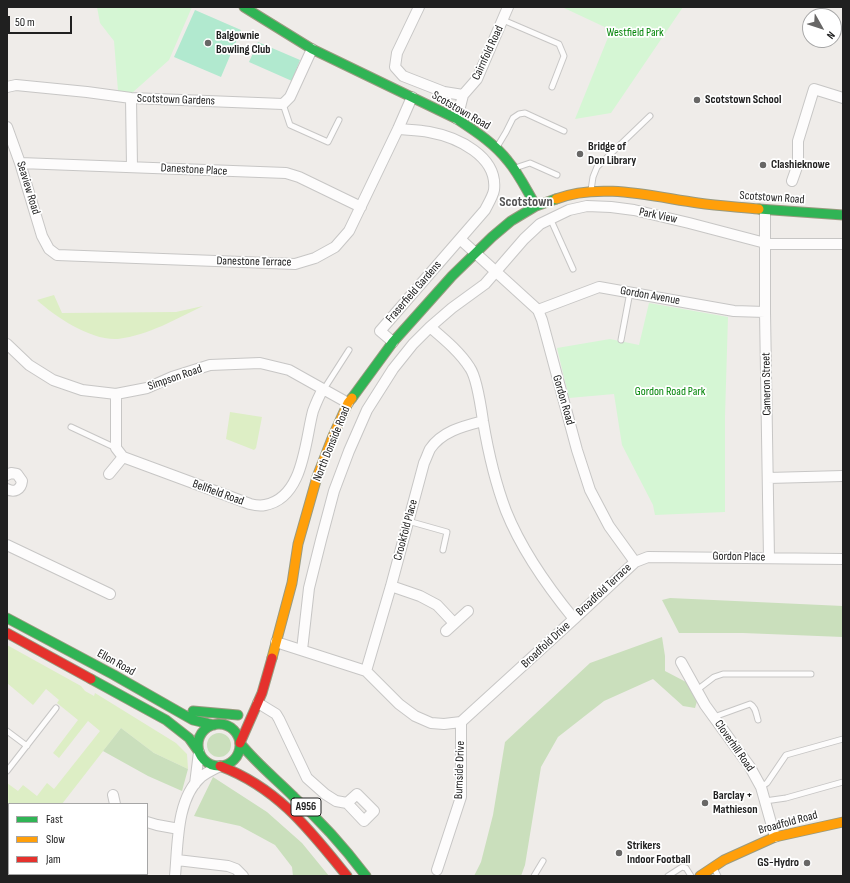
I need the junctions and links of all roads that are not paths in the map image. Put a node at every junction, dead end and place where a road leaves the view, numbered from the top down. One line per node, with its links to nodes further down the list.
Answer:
1 (244, 7): 5 (main road, Scotstown Road)
2 (419, 7): 8 (street)
3 (508, 7): 4 (street, Cairnfold Road)
4 (503, 20): 7 (lane); 8 (street, Cairnfold Road)
5 (312, 49): 9 (main road, Scotstown Road); 12 (street)
6 (7, 87): 10 (street, Scotstown Gardens)
7 (552, 87)
8 (463, 95): 14 (street, Cairnfold Road)
9 (412, 97): 14 (main road, Scotstown Road); 17 (street, Danestone Terrace)
10 (131, 98): 12 (street, Scotstown Gardens); 21 (street)
11 (843, 98): 24 (street)
12 (283, 104): 15 (lane)
13 (650, 116): 25 (lane)
14 (457, 119): 19 (main road, Scotstown Road)
15 (339, 120)
16 (7, 127): 20 (street, Seaview Road)
17 (398, 129): 27 (street, Danestone Terrace); 31 (street, Fraserfield Gardens)
18 (564, 131): 19 (lane)
19 (496, 148): 22 (main road, Scotstown Road)
20 (20, 163): 21 (street, Danestone Place); 34 (street, Seaview Road)
21 (132, 167): 27 (street, Danestone Place)
22 (514, 169): 23 (lane); 26 (main road, Scotstown Road)
23 (558, 175)
24 (792, 181)
25 (591, 191): 26 (main road, Scotstown Road); 28 (main road, Scotstown Road)
26 (536, 206): 35 (main road, North Donside Road)
27 (361, 207): 34 (street, Danestone Terrace)
28 (765, 210): 29 (main road, Scotstown Road); 32 (street, Cameron Street)
29 (843, 214)
30 (550, 218): 32 (street, Park View); 36 (lane); 37 (street, North Donside Road)
31 (460, 239): 35 (street); 43 (street, Fraserfield Gardens)
32 (766, 243): 33 (street); 40 (street, Cameron Street)
33 (843, 244)
34 (49, 249)
35 (475, 253): 37 (street, Gordon Road); 43 (main road, North Donside Road)
36 (573, 269)
37 (495, 272): 39 (street, Gordon Road); 41 (street, North Donside Road)
38 (630, 292): 39 (street, Gordon Avenue); 40 (street, Gordon Avenue); 42 (lane)
39 (538, 310): 63 (street, Gordon Road)
40 (765, 312): 56 (street, Cameron Street)
41 (430, 327): 49 (street, Broadfold Drive); 73 (street, North Donside Road)
42 (621, 340)
43 (393, 342): 48 (main road, North Donside Road)
44 (7, 344): 47 (street, Simpson Road)
45 (349, 350): 46 (lane)
46 (324, 389): 47 (street, Simpson Road); 48 (street, Simpson Road); 52 (street, Bellfield Road)
47 (116, 394): 51 (street)
48 (348, 403): 72 (main road, North Donside Road)
49 (483, 421): 58 (street, Crookfold Place); 68 (street, Broadfold Drive)
50 (71, 427): 51 (lane)
51 (116, 448): 52 (street)
52 (123, 457): 53 (street)
53 (109, 474)
54 (7, 476): 57 (street)
55 (843, 476): 56 (street)
56 (768, 478): 61 (street, Cameron Street)
57 (7, 489)
58 (408, 521): 60 (lane); 64 (street, Crookfold Place)
59 (7, 546): 65 (street)
60 (443, 550)
61 (769, 558): 62 (street, Gordon Place); 63 (street, Gordon Place)
62 (843, 559)
63 (635, 562): 68 (street, Broadfold Terrace)
64 (391, 586): 69 (street); 75 (street, Crookfold Place)
65 (110, 594)
66 (468, 611): 69 (street)
67 (7, 618): 77 (main road, Ellon Road / A956)
68 (574, 619): 84 (street, Broadfold Drive)
69 (454, 623): 70 (street)
70 (446, 631)
71 (7, 633): 90 (main road, A956)
72 (276, 642): 73 (street); 79 (main road, North Donside Road)
73 (302, 650): 75 (street)
74 (681, 662): 78 (street, Cloverhill Road)
75 (366, 670): 84 (street)
76 (811, 674): 78 (lane)
77 (114, 675): 81 (main road); 85 (main road, Ellon Road / A956)
78 (697, 690): 82 (street, Cloverhill Road)
79 (258, 703): 81 (main road); 88 (main road, North Donside Road); 97 (street)
80 (56, 708): 89 (lane)
81 (238, 715): 85 (main road)
82 (714, 717): 83 (lane); 95 (street, Cloverhill Road)
83 (758, 720)
84 (461, 722): 104 (street, Burnside Drive)
85 (214, 725): 88 (main road, A956); 90 (main road)
86 (7, 731): 89 (lane)
87 (843, 739): 95 (lane)
88 (240, 743): 91 (main road); 109 (main road, A956)
89 (27, 746): 92 (lane)
90 (199, 752): 91 (main road, A956); 94 (street)
91 (220, 766): 94 (street); 108 (main road, A956)
92 (7, 771)
93 (843, 782): 96 (lane)
94 (195, 784): 100 (street)
95 (761, 788): 96 (street, Cloverhill Road)
96 (765, 801): 101 (street, Cloverhill Road)
97 (347, 803)
98 (148, 822): 100 (street)
99 (843, 822): 101 (main road, Broadfold Road)
100 (179, 829): 102 (street)
101 (775, 837): 105 (main road, Broadfold Road)
102 (177, 860): 106 (street); 107 (street)
103 (543, 861): 110 (lane)
104 (436, 865)
105 (714, 867): 113 (main road, Broadfold Road); 114 (lane)
106 (175, 876)
107 (243, 876)
108 (347, 876)
109 (366, 876)
110 (534, 876)
111 (668, 876): 112 (lane)
112 (691, 876)
113 (700, 876)
114 (718, 876)

